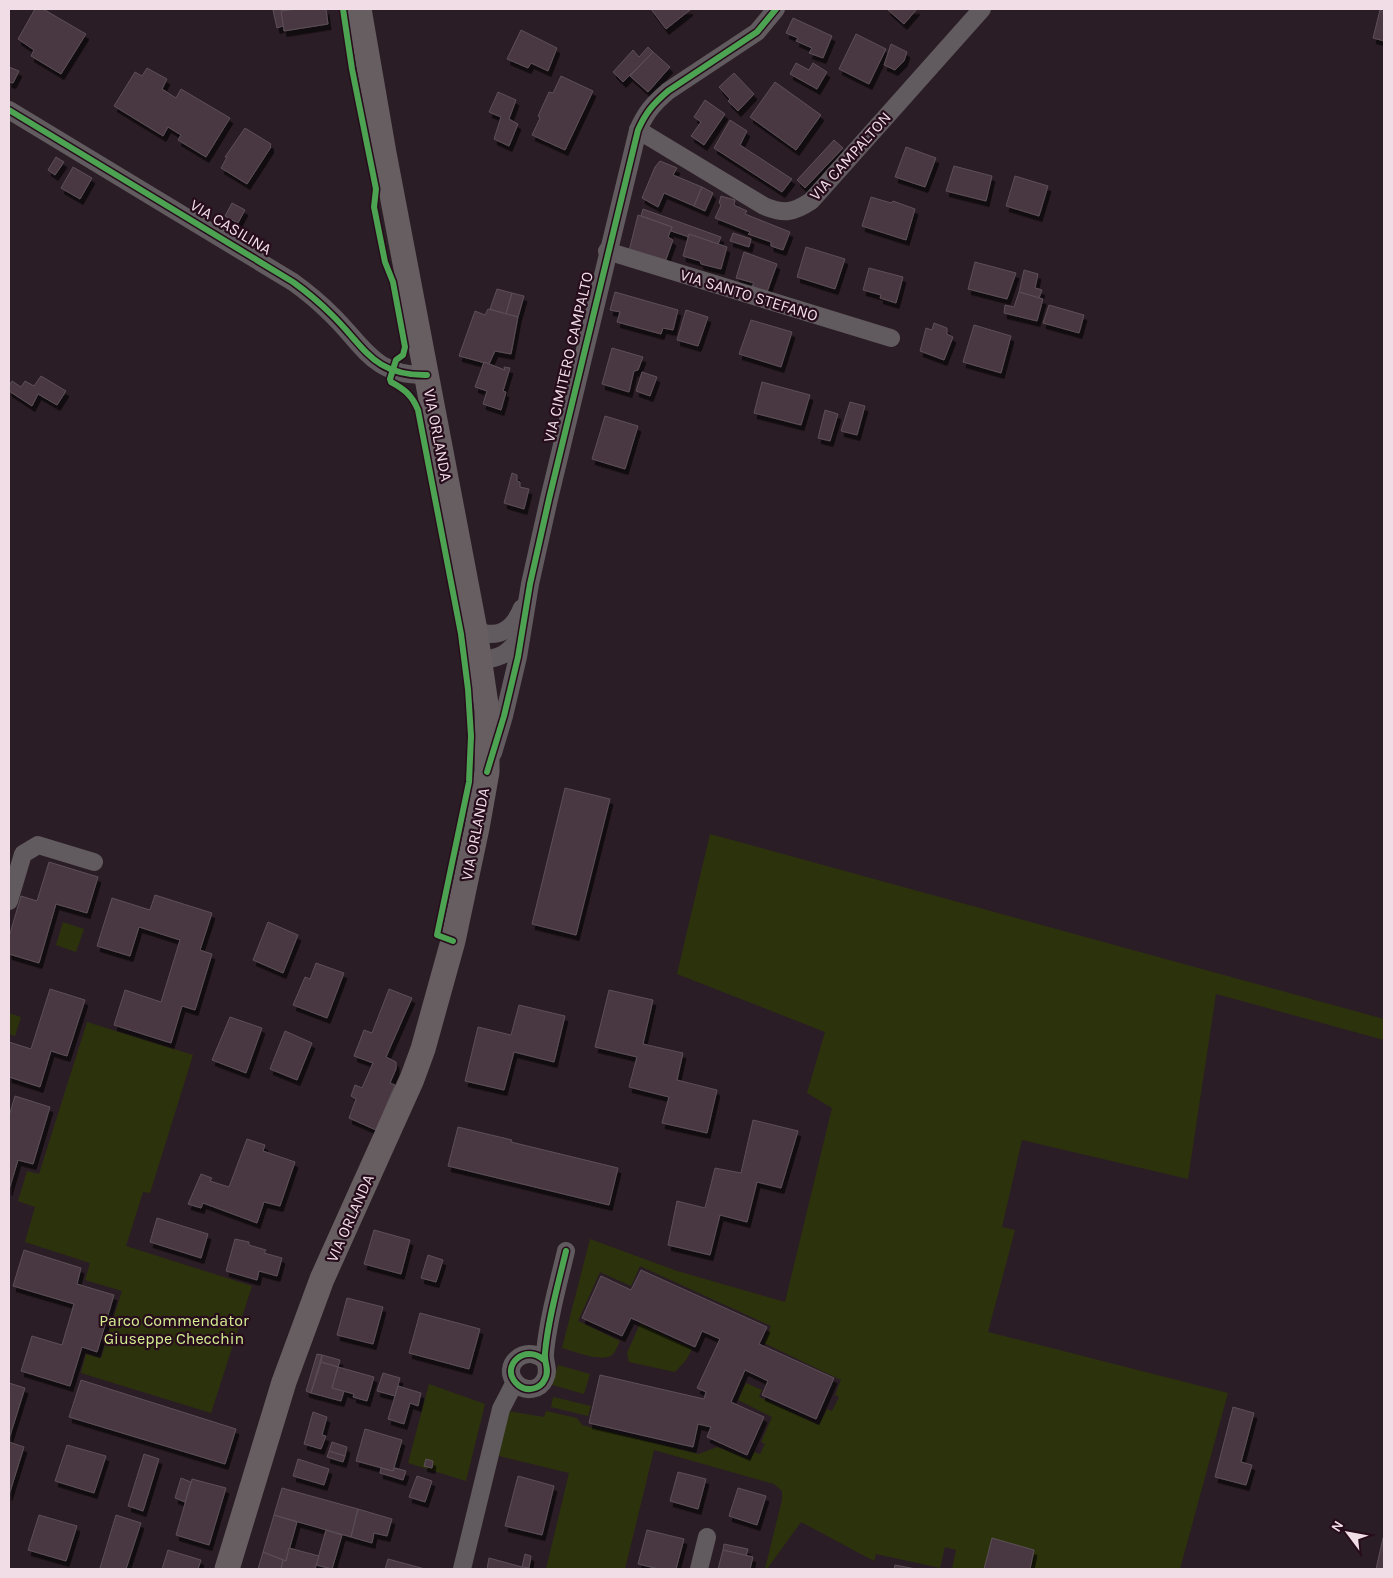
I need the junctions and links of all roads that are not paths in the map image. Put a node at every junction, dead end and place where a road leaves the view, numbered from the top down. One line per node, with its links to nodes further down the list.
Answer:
1 (359, 9): 8 (main road, VIA ORLANDA)
2 (776, 9): 5 (street, VIA CIMITERO CAMPALTO)
3 (982, 9): 5 (street, VIA CAMPALTON)
4 (9, 110): 8 (street, VIA CASILINA)
5 (638, 130): 6 (street, VIA CIMITERO CAMPALTO)
6 (607, 251): 7 (street, VIA SANTO STEFANO); 9 (street, VIA CIMITERO CAMPALTO)
7 (891, 338)
8 (427, 375): 10 (main road, VIA ORLANDA)
9 (530, 584): 10 (street, VIA CIMITERO CAMPALTO); 11 (street, VIA CIMITERO CAMPALTO)
10 (475, 630): 12 (main road, VIA ORLANDA)
11 (521, 638): 12 (street); 13 (street, VIA CIMITERO CAMPALTO)
12 (480, 661): 13 (main road, VIA ORLANDA)
13 (487, 772): 20 (main road, VIA ORLANDA)
14 (94, 862): 15 (street)
15 (9, 901)
16 (566, 1251): 17 (street)
17 (544, 1360): 18 (street); 18 (street)
18 (515, 1382): 21 (street)
19 (706, 1537): 22 (street)
20 (227, 1569)
21 (462, 1569)
22 (699, 1569)

